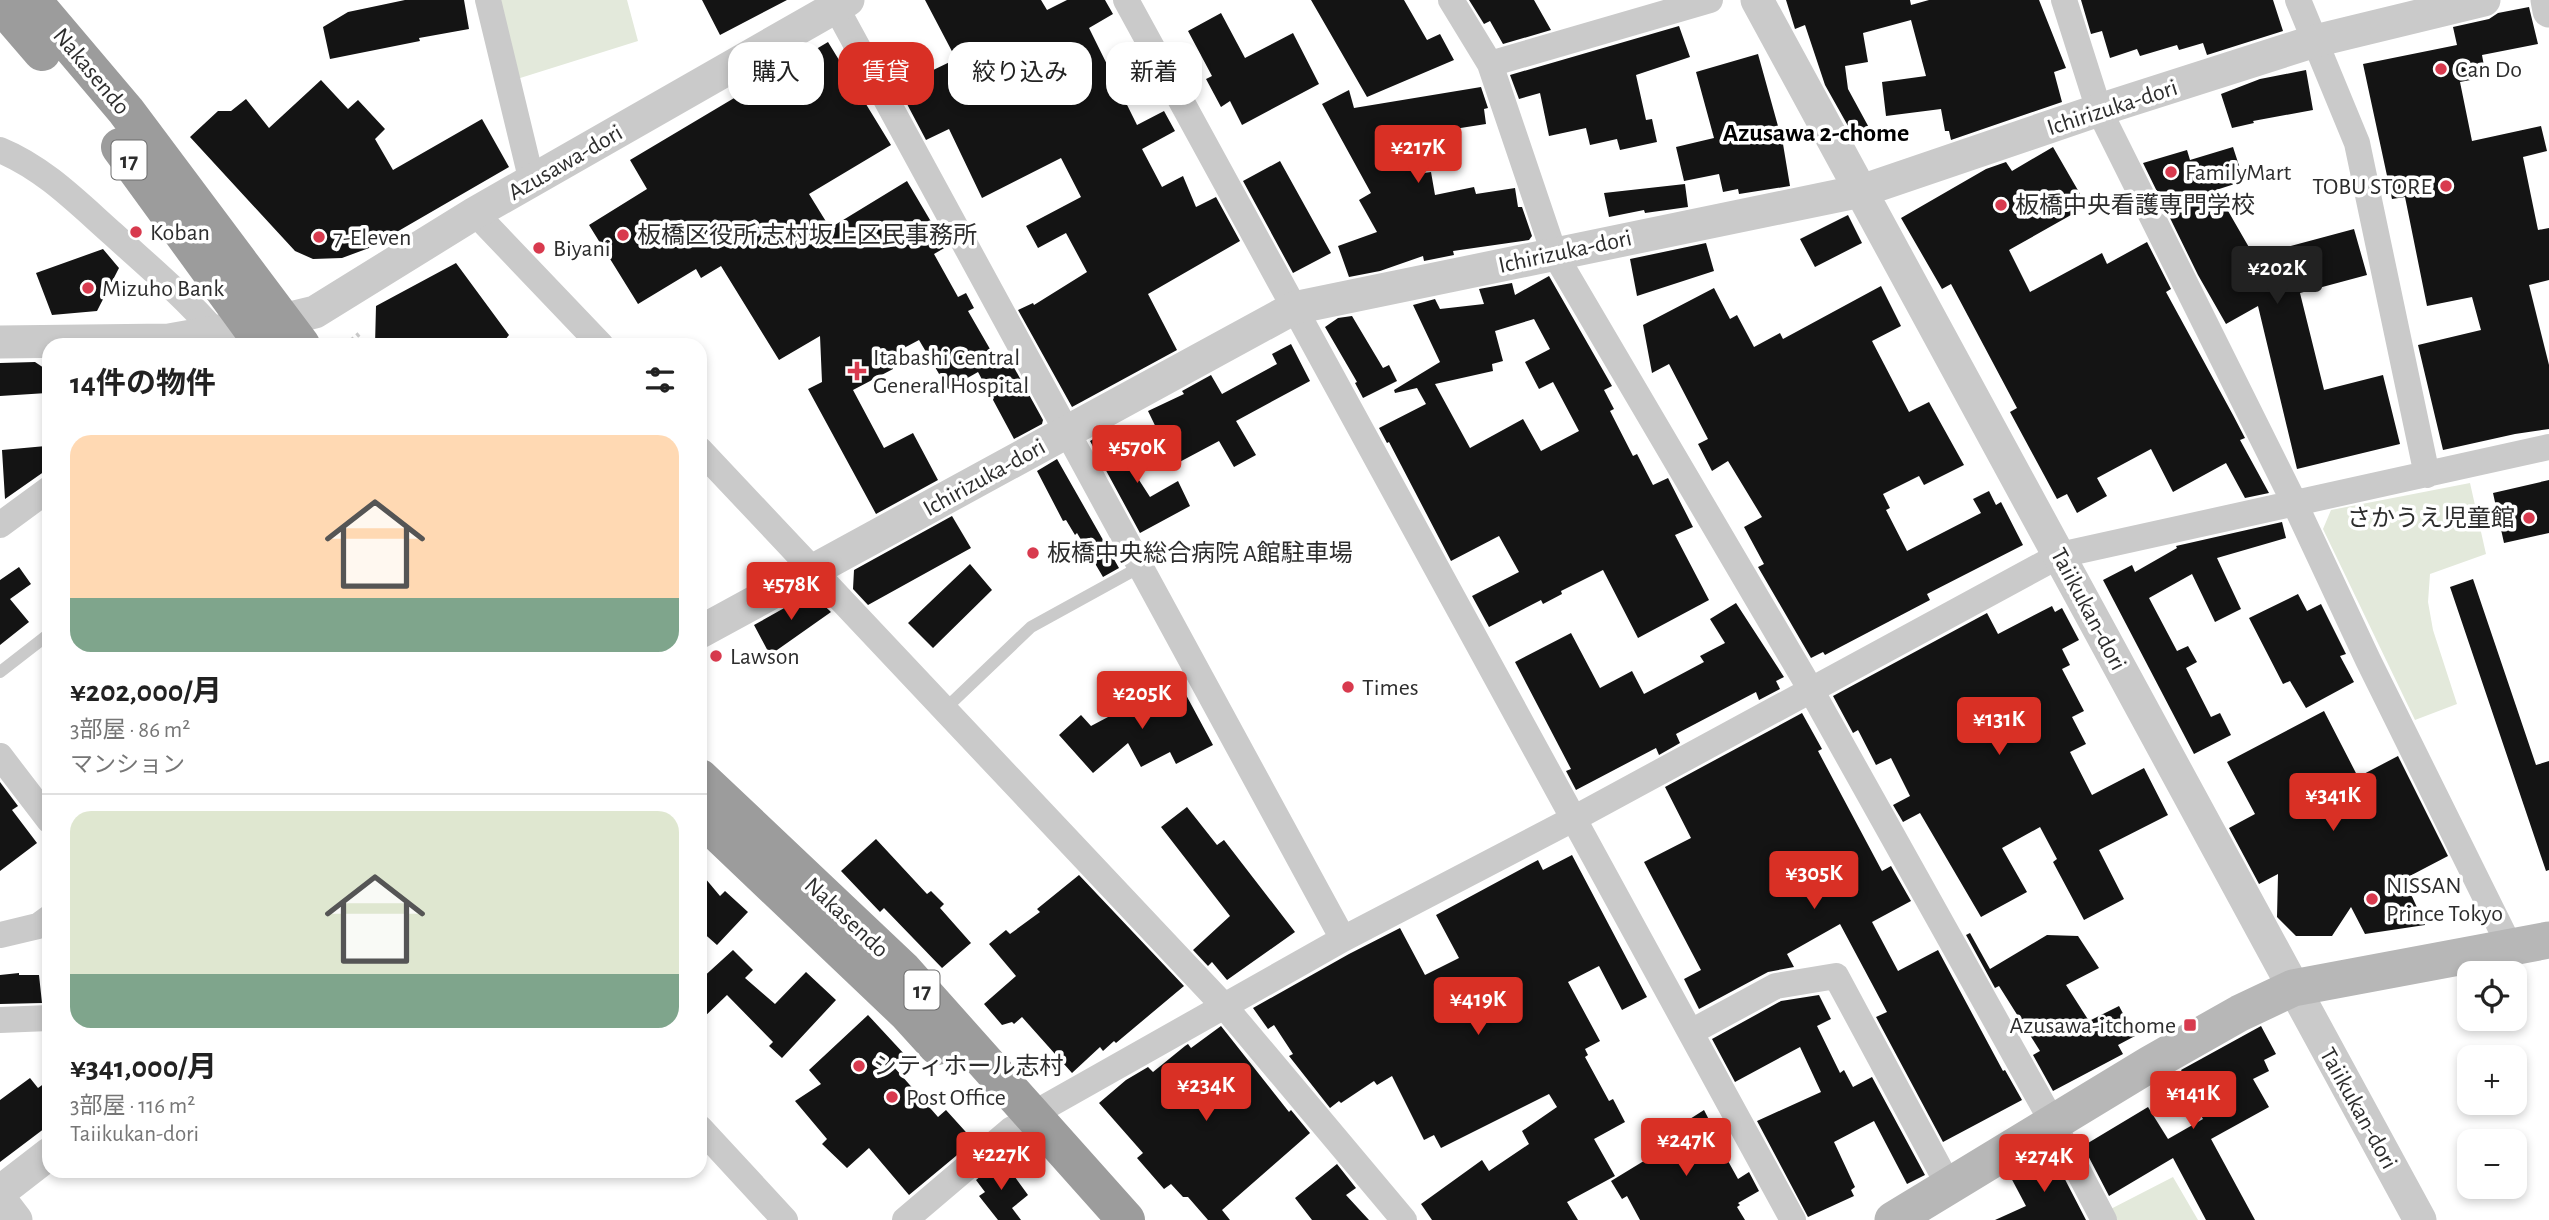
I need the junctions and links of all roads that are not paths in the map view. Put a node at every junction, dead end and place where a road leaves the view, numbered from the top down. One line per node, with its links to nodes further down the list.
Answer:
1 (32, 0): 23 (highway, Nakasendo / 17)
2 (488, 0): 18 (street)
3 (1126, 0): 22 (street)
4 (1451, 0): 15 (street)
5 (1710, 0): 15 (street)
6 (1756, 0): 19 (street, Taiikukan-dori)
7 (2064, 0): 16 (street)
8 (2298, 0): 14 (street)
9 (2484, 0): 14 (street, Ichirizuka-dori)
10 (2547, 0): 13 (street)
11 (838, 2): 18 (street, Azusawa-dori); 28 (street)
12 (0, 3): 23 (highway, Nakasendo / 17)
13 (2549, 11)
14 (2315, 41): 16 (street, Ichirizuka-dori); 31 (street)
15 (1490, 64): 21 (street)
16 (2099, 110): 19 (street, Ichirizuka-dori); 33 (street)
17 (0, 150): 23 (street)
18 (532, 182): 20 (street, Azusawa-dori)
19 (1861, 191): 21 (street, Ichirizuka-dori); 35 (street, Taiikukan-dori)
20 (475, 213): 23 (street, Azusawa-dori); 25 (street)
21 (1554, 253): 22 (street, Ichirizuka-dori); 41 (street)
22 (1294, 308): 28 (street, Ichirizuka-dori); 46 (street)
23 (262, 333): 24 (street, Azusawa-dori)
24 (196, 338)
25 (594, 338)
26 (0, 342): 27 (street, Azusawa-dori)
27 (42, 343)
28 (1067, 431): 36 (street); 37 (street, Ichirizuka-dori)
29 (2549, 447): 31 (street)
30 (707, 457): 37 (street)
31 (2427, 475): 33 (street)
32 (42, 494): 34 (street)
33 (2294, 502): 35 (street); 52 (street)
34 (0, 525)
35 (2060, 555): 41 (street); 53 (street, Taiikukan-dori)
36 (1140, 567): 42 (lane); 50 (street)
37 (813, 569): 38 (street, Ichirizuka-dori); 42 (street)
38 (707, 628)
39 (42, 639): 40 (lane)
40 (0, 672)
41 (1811, 691): 46 (street); 59 (street)
42 (946, 708): 54 (street)
43 (0, 756): 45 (street)
44 (707, 785): 58 (highway, Nakasendo / 17)
45 (42, 811)
46 (1575, 818): 50 (street); 57 (street)
47 (707, 823): 58 (highway, Nakasendo / 17)
48 (42, 923): 49 (street)
49 (0, 935)
50 (1343, 939): 54 (street)
51 (2549, 940): 52 (main road)
52 (2510, 947): 53 (main road)
53 (2293, 988): 59 (main road); 74 (street, Taiikukan-dori)
54 (1225, 1007): 58 (street); 70 (street)
55 (42, 1018): 56 (street)
56 (0, 1020)
57 (1691, 1032): 62 (street); 71 (street)
58 (1022, 1121): 67 (street); 68 (highway, Nakasendo / 17); 69 (highway, Nakasendo / 17)
59 (2053, 1123): 62 (main road); 73 (street)
60 (707, 1136): 66 (street)
61 (42, 1159): 63 (street)
62 (1949, 1186): 72 (main road)
63 (0, 1192)
64 (0, 1199): 65 (street)
65 (16, 1220)
66 (785, 1220)
67 (905, 1220)
68 (1093, 1220)
69 (1126, 1220)
70 (1404, 1220)
71 (1793, 1220)
72 (1893, 1220)
73 (2104, 1220)
74 (2420, 1220)

